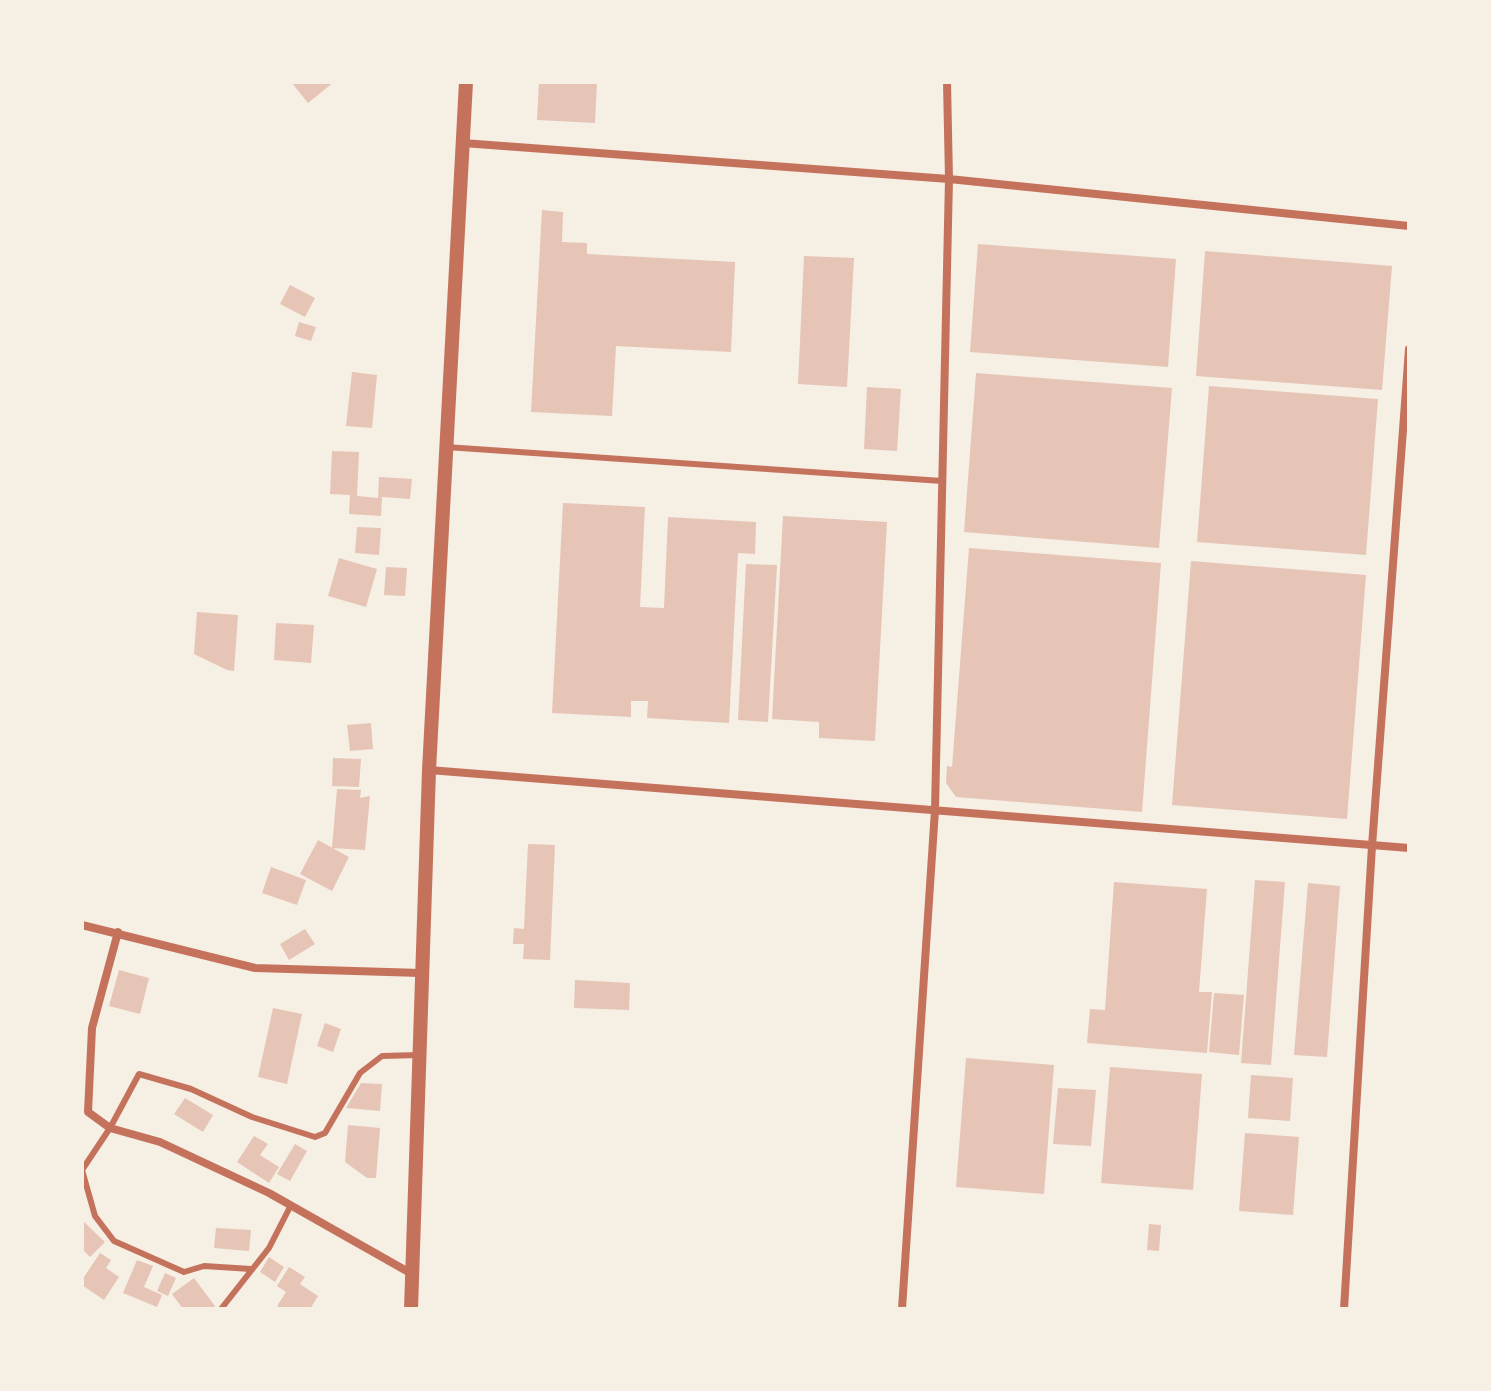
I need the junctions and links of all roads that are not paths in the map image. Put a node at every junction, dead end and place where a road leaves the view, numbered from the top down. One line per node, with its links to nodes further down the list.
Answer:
1 (466, 82): 3 (street)
2 (947, 82): 4 (street)
3 (463, 143): 4 (street); 7 (street)
4 (949, 179): 5 (street); 8 (street)
5 (1409, 226)
6 (1409, 349): 11 (street)
7 (446, 447): 8 (lane); 9 (street)
8 (942, 481): 10 (street)
9 (429, 770): 10 (street); 15 (street)
10 (935, 810): 11 (street); 25 (street)
11 (1372, 846): 12 (street); 26 (street)
12 (1409, 848)
13 (82, 925): 14 (street)
14 (118, 932): 15 (street); 17 (street)
15 (421, 973): 16 (street)
16 (419, 1055): 18 (lane); 22 (street)
17 (85, 1110): 18 (street)
18 (110, 1128): 19 (lane); 20 (street)
19 (82, 1170): 21 (lane)
20 (291, 1205): 21 (lane); 22 (street)
21 (251, 1269): 23 (lane)
22 (412, 1274): 24 (street)
23 (221, 1309)
24 (411, 1309)
25 (902, 1309)
26 (1344, 1309)

